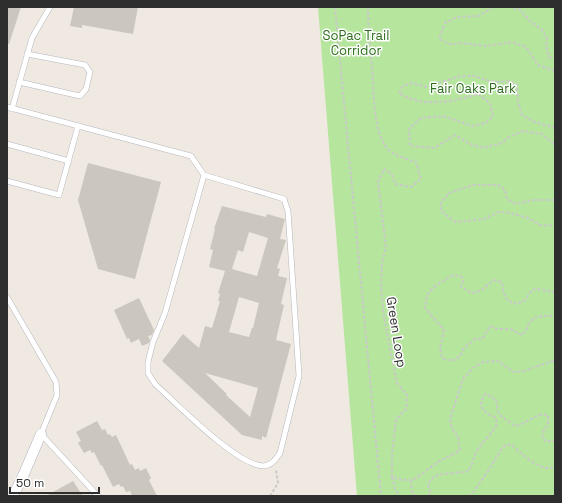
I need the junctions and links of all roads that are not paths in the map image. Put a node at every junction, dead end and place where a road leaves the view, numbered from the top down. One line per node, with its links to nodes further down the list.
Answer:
1 (50, 7): 2 (lane)
2 (27, 54): 3 (lane); 3 (lane)
3 (19, 82): 4 (lane)
4 (10, 108): 5 (lane)
5 (78, 126): 7 (lane); 8 (lane)
6 (7, 144): 7 (lane)
7 (69, 161): 9 (lane)
8 (204, 175): 8 (lane)
9 (7, 182)
10 (7, 298): 11 (lane)
11 (41, 434): 13 (street); 14 (lane)
12 (7, 490): 13 (lane)
13 (12, 496)
14 (98, 496)

